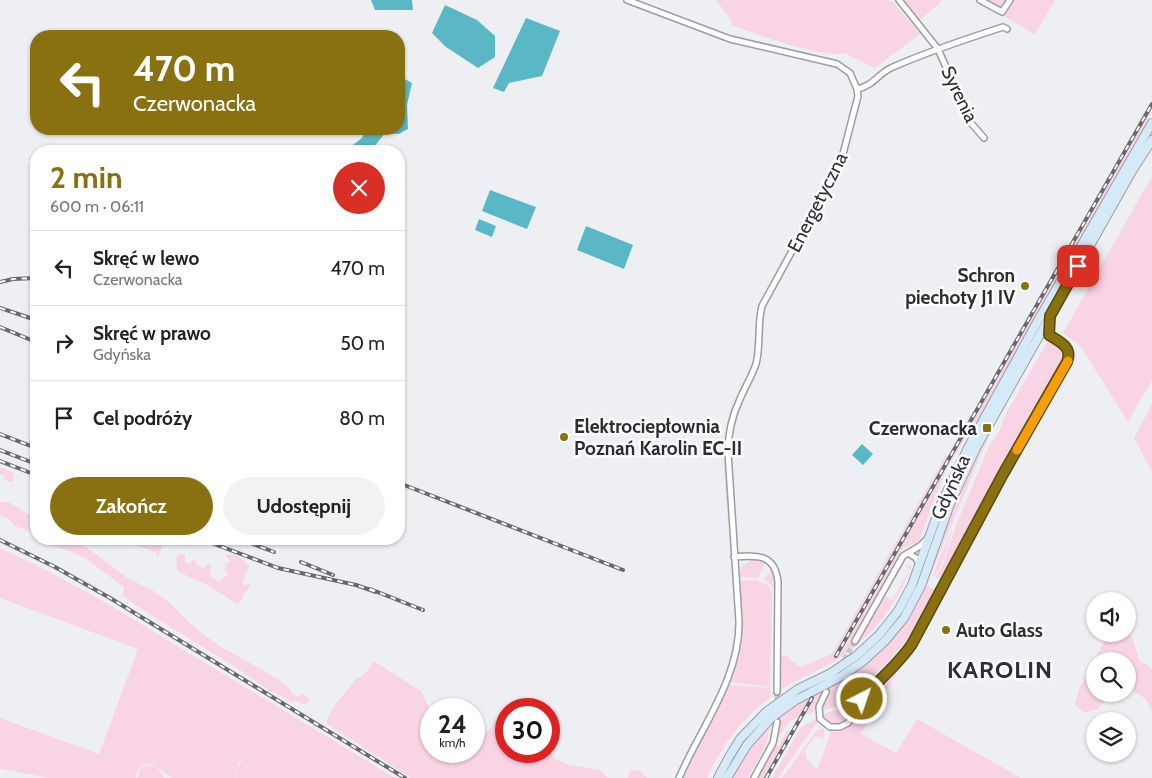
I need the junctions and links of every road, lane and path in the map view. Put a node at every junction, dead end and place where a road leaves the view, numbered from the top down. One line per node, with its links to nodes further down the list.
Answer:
1 (627, 0): 7 (street)
2 (899, 0): 6 (street, Syrenia)
3 (980, 0): 4 (street)
4 (1010, 0)
5 (1007, 28): 6 (street, Syrenia)
6 (938, 49): 7 (street); 9 (street, Syrenia)
7 (857, 89): 16 (street, Energetyczna)
8 (1152, 123): 14 (main road, Gdyńska)
9 (984, 138)
10 (1152, 140): 11 (main road, Gdyńska)
11 (1050, 316): 12 (street); 13 (main road, Gdyńska)
12 (1049, 335): 13 (street); 20 (street)
13 (1030, 351): 24 (main road, Gdyńska)
14 (929, 538): 15 (street); 17 (main road, Gdyńska)
15 (908, 553): 17 (street); 18 (street)
16 (734, 557): 19 (street); 22 (street, Energetyczna)
17 (919, 567): 23 (main road, Gdyńska)
18 (855, 641)
19 (777, 692)
20 (826, 692)
21 (776, 722): 25 (street)
22 (679, 778)
23 (718, 778)
24 (727, 778)
25 (754, 778)

